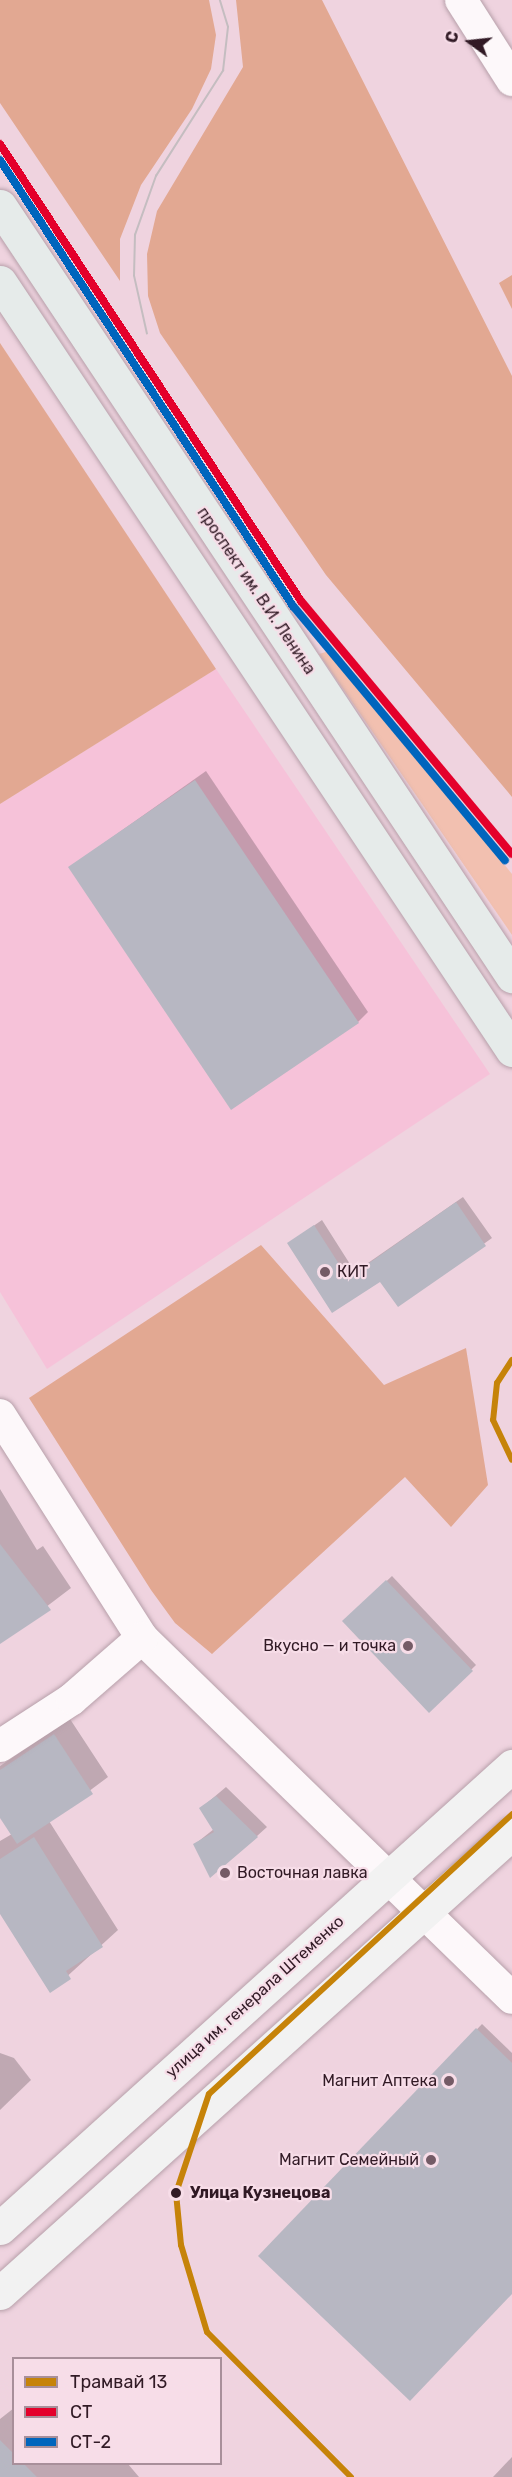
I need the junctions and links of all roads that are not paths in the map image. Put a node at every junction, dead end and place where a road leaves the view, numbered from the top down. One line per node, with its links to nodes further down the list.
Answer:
1 (461, 0): 2 (street)
2 (504, 46): 3 (street)
3 (512, 80)
4 (0, 206): 6 (main road, проспект им. В.И. Ленина)
5 (0, 282): 7 (main road)
6 (512, 976)
7 (512, 1050)
8 (0, 1415): 9 (street)
9 (142, 1638): 10 (street); 13 (street)
10 (0, 1746)
11 (512, 1766): 13 (street, улица им. генерала Штеменко)
12 (512, 1833): 14 (street)
13 (388, 1879): 14 (street); 16 (street, улица им. генерала Штеменко)
14 (422, 1912): 15 (street); 17 (street)
15 (512, 1998)
16 (0, 2228)
17 (0, 2293)

